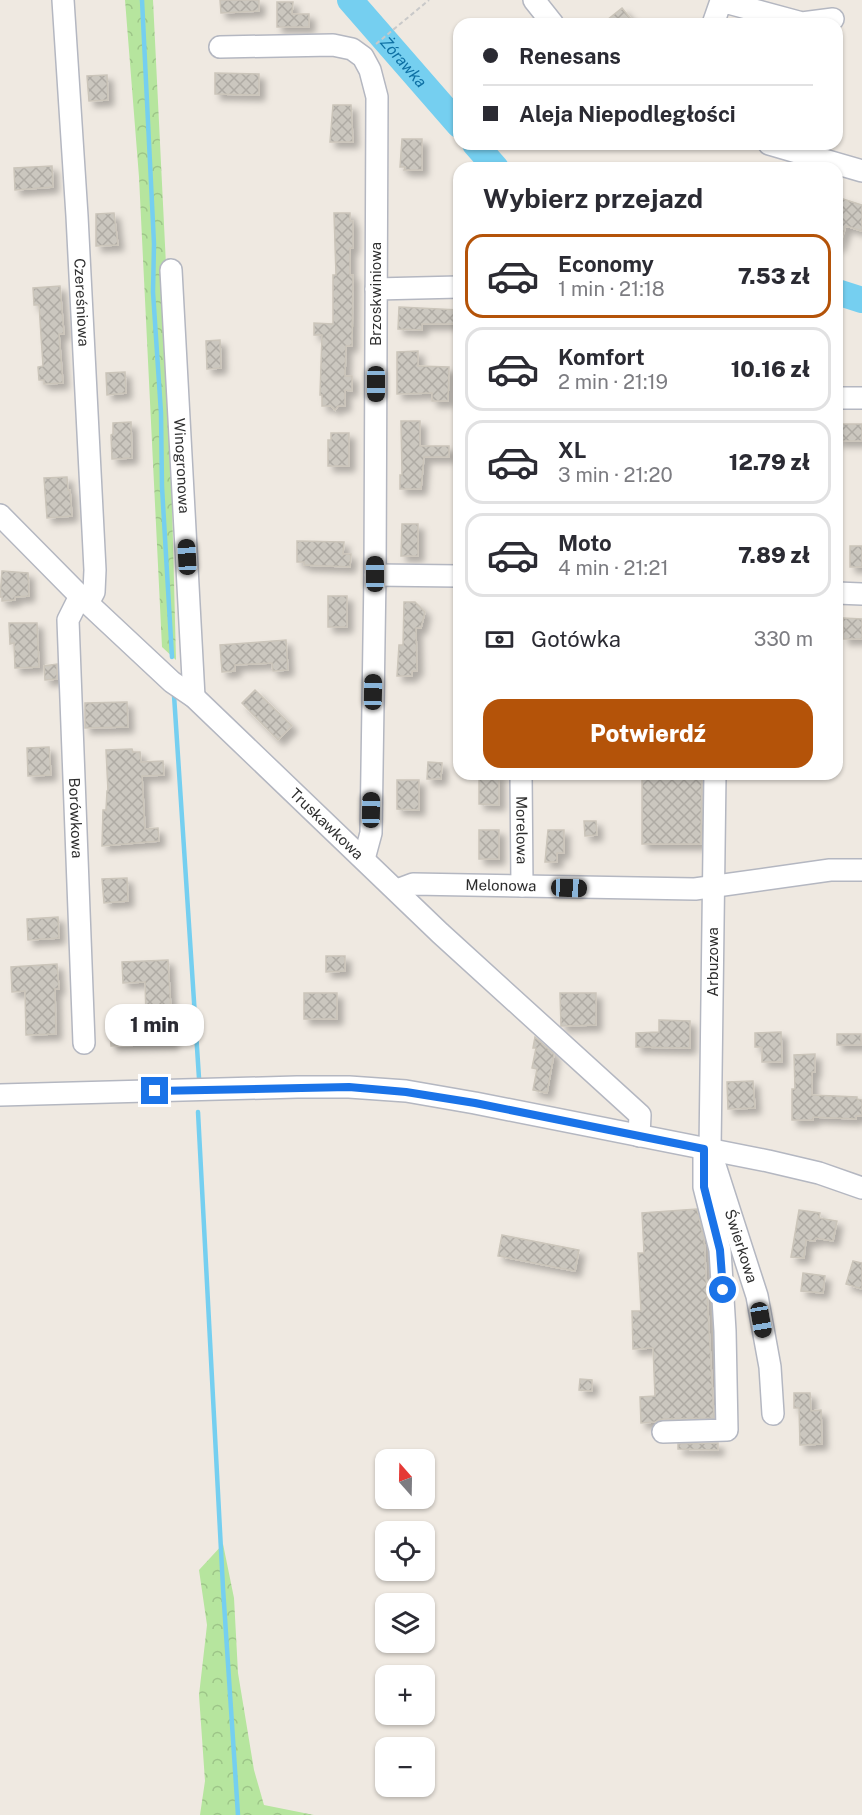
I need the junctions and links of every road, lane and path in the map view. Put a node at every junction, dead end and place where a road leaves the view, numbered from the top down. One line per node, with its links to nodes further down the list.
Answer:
1 (63, 0): 23 (street, Czereśniowa)
2 (429, 0): 8 (path)
3 (534, 0): 4 (street)
4 (548, 18)
5 (715, 18): 6 (street)
6 (784, 18)
7 (220, 47): 15 (street, Brzoskwiniowa)
8 (372, 48)
9 (790, 150): 10 (street)
10 (831, 162)
11 (843, 165): 12 (street)
12 (862, 171)
13 (171, 270): 24 (street, Winogronowa)
14 (453, 287): 15 (street)
15 (376, 289): 19 (street, Brzoskwiniowa)
16 (843, 398): 17 (street)
17 (862, 398)
18 (0, 514): 23 (street, Truskawkowa)
19 (375, 574): 20 (street); 27 (street, Brzoskwiniowa)
20 (453, 576)
21 (843, 593): 22 (street)
22 (862, 594)
23 (84, 600): 24 (street, Truskawkowa); 32 (street, Borówkowa)
24 (194, 697): 27 (street, Truskawkowa)
25 (521, 780): 29 (street, Morelowa)
26 (715, 780): 30 (street, Arbuzowa)
27 (364, 859): 31 (street, Truskawkowa)
28 (862, 870): 30 (street, Melonowa)
29 (522, 886): 30 (street, Melonowa); 31 (street, Melonowa)
30 (713, 888): 35 (street, Arbuzowa)
31 (397, 890): 34 (street, Truskawkowa)
32 (84, 1043)
33 (0, 1095): 34 (street)
34 (639, 1136): 35 (street)
35 (707, 1150): 36 (street); 37 (street, Świerkowa); 38 (street, Arbuzowa)
36 (862, 1188)
37 (773, 1414)
38 (663, 1432)

